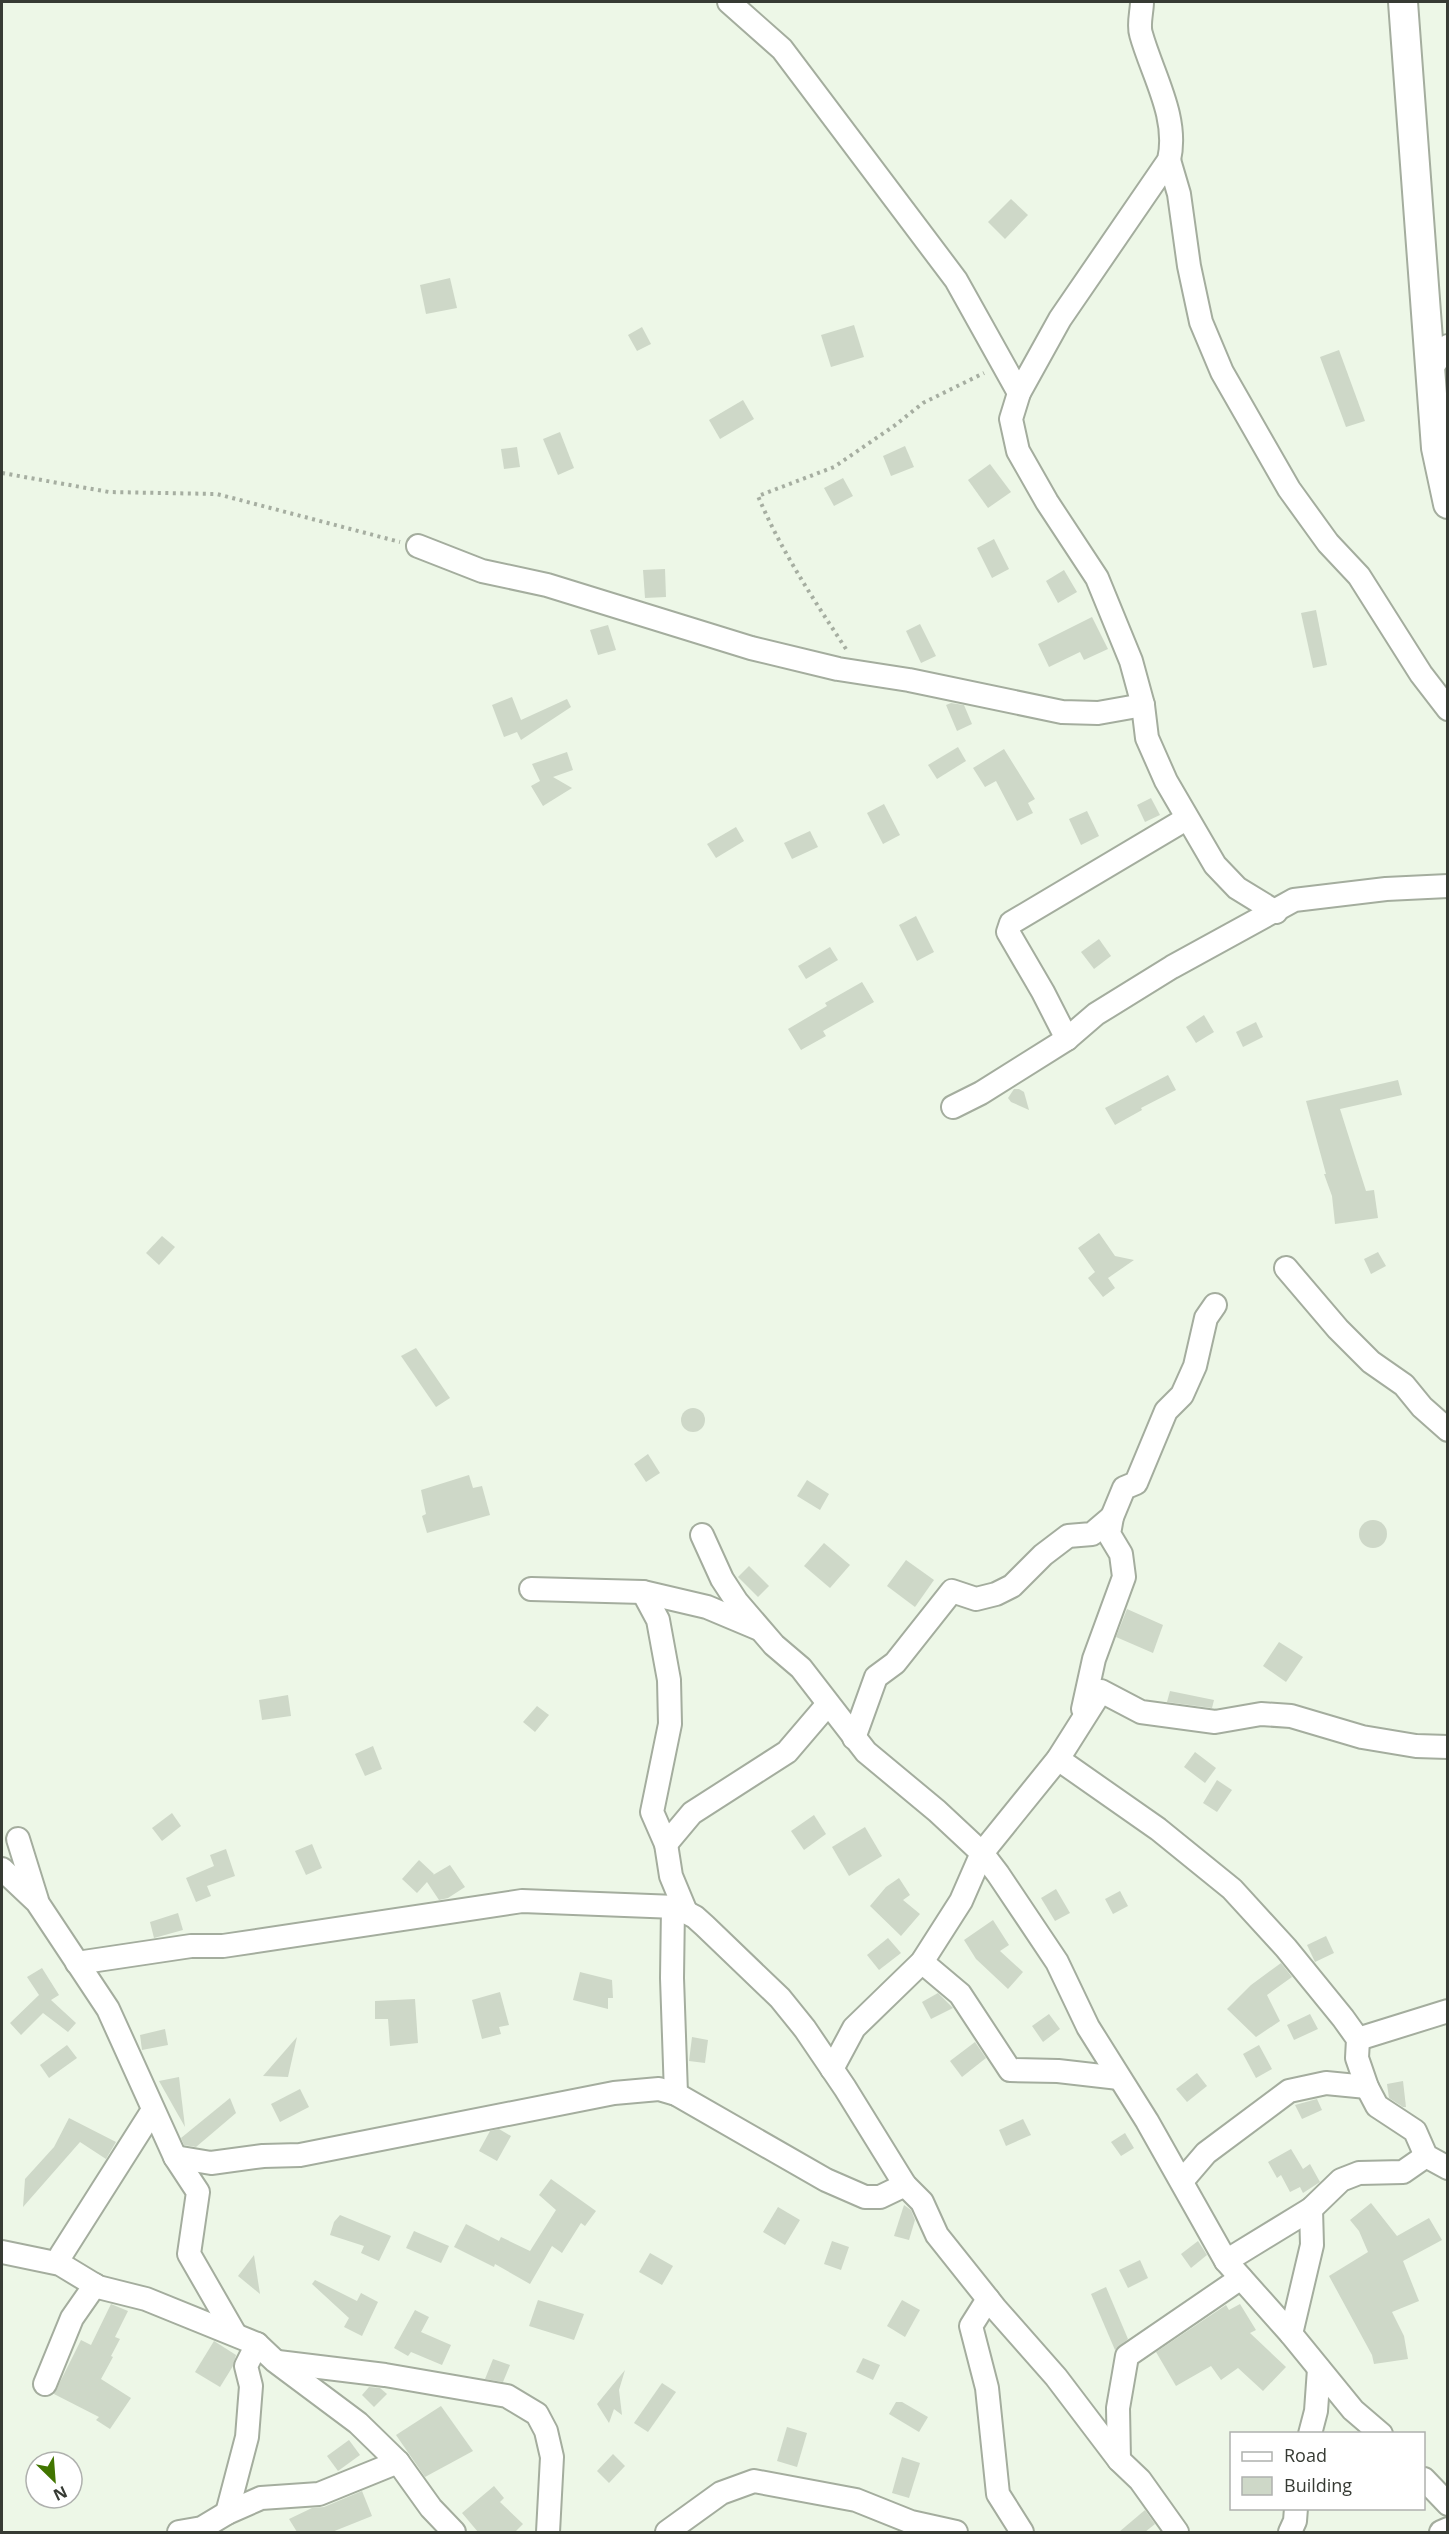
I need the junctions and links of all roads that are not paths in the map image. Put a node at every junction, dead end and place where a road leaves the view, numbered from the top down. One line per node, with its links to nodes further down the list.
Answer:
1 (729, 2): 7 (street)
2 (1142, 2): 4 (street)
3 (1403, 2): 6 (main road)
4 (1169, 160): 7 (street); 12 (street)
5 (1448, 346): 6 (street)
6 (1430, 370): 8 (main road)
7 (1019, 393): 11 (street)
8 (1442, 445): 9 (main road)
9 (1448, 504)
10 (418, 546): 11 (street)
11 (1143, 705): 13 (street)
12 (1448, 709)
13 (1186, 819): 15 (street); 16 (street)
14 (1448, 886): 15 (street)
15 (1276, 912): 16 (street)
16 (1067, 1040): 17 (street)
17 (953, 1107)
18 (1286, 1268): 20 (street)
19 (1215, 1305): 21 (street)
20 (1448, 1430)
21 (1112, 1517): 27 (street); 28 (street)
22 (702, 1535): 25 (street)
23 (531, 1589): 24 (street)
24 (643, 1592): 25 (street); 31 (street)
25 (761, 1630): 26 (street)
26 (828, 1704): 28 (street); 31 (street)
27 (1079, 1725): 29 (street); 30 (street)
28 (854, 1738): 32 (street)
29 (1448, 1747)
30 (1058, 1759): 32 (street); 39 (street)
31 (666, 1845): 35 (street)
32 (982, 1853): 36 (street); 41 (street)
33 (2, 1868): 34 (street); 34 (street)
34 (37, 1902): 37 (street)
35 (680, 1910): 37 (street); 40 (street); 43 (street)
36 (922, 1962): 40 (street); 41 (street)
37 (77, 1963): 44 (street)
38 (1448, 2011): 39 (street)
39 (1358, 2039): 42 (street)
40 (832, 2069): 49 (street)
41 (1119, 2078): 48 (street)
42 (1367, 2087): 45 (street); 48 (street)
43 (676, 2094): 46 (street); 49 (street)
44 (153, 2110): 46 (street); 53 (street)
45 (1426, 2156): 47 (street); 50 (street)
46 (175, 2157): 57 (street)
47 (1448, 2168)
48 (1182, 2181): 52 (street)
49 (905, 2185): 56 (street)
50 (1311, 2209): 52 (street); 58 (street)
51 (2, 2252): 53 (street)
52 (1226, 2261): 54 (street)
53 (60, 2264): 55 (street)
54 (1240, 2278): 58 (street); 65 (street)
55 (95, 2285): 57 (street); 62 (street)
56 (988, 2299): 65 (street); 77 (street)
57 (236, 2334): 59 (street)
58 (1291, 2334): 61 (street)
59 (257, 2344): 60 (street); 70 (street)
60 (275, 2361): 66 (street); 74 (street)
61 (1319, 2369): 63 (street); 64 (street)
62 (45, 2384)
63 (1310, 2432)
64 (1380, 2432)
65 (1119, 2460): 78 (street)
66 (398, 2462): 70 (street); 73 (street)
67 (1425, 2480): 68 (street)
68 (1448, 2504)
69 (1296, 2510): 79 (street)
70 (227, 2513): 72 (street)
71 (1448, 2529): 80 (street)
72 (179, 2532)
73 (454, 2532)
74 (548, 2532)
75 (667, 2532): 76 (street)
76 (956, 2532)
77 (1022, 2532)
78 (1177, 2532)
79 (1290, 2532)
80 (1441, 2532)

